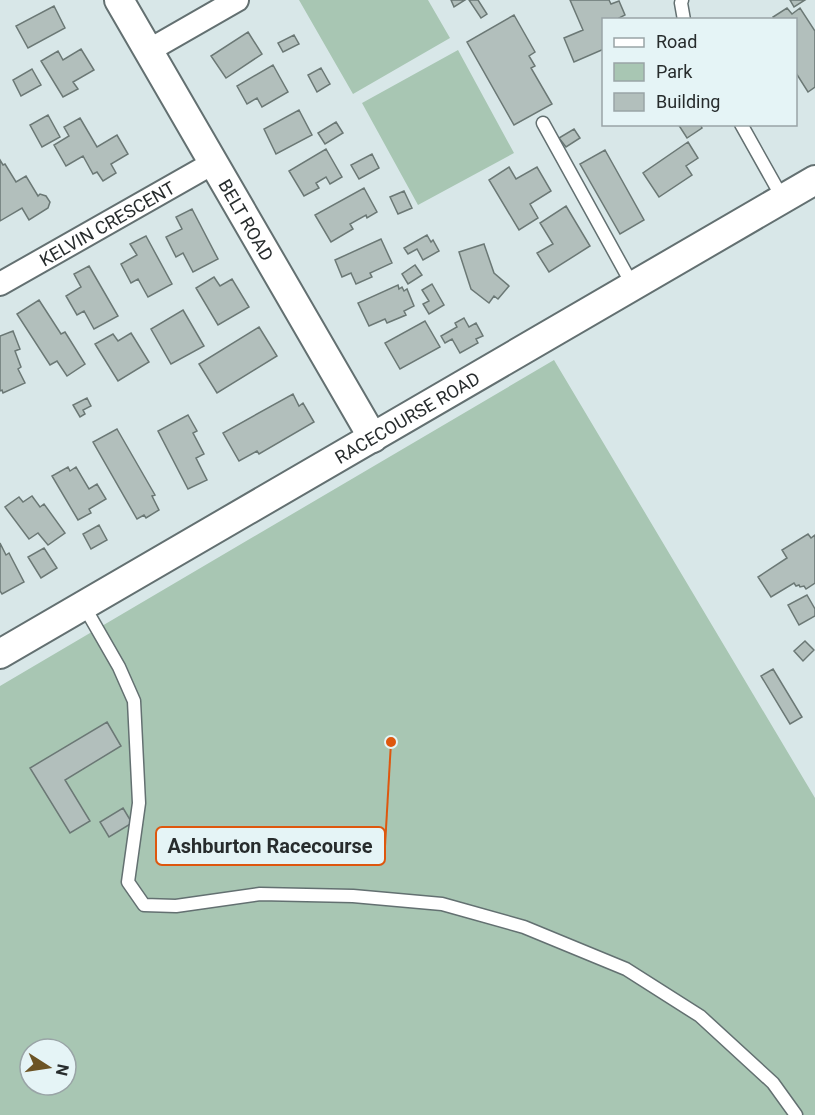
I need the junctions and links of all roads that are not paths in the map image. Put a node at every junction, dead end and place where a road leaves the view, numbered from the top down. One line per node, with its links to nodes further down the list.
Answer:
1 (118, 0): 5 (street, BELT ROAD)
2 (237, 0): 5 (street)
3 (682, 0): 4 (lane)
4 (684, 18)
5 (148, 51): 8 (street, BELT ROAD)
6 (543, 123): 12 (lane)
7 (742, 126): 10 (lane)
8 (213, 163): 11 (street, KELVIN CRESCENT); 13 (street, BELT ROAD)
9 (815, 180): 10 (street, RACECOURSE ROAD)
10 (783, 199): 12 (street, RACECOURSE ROAD)
11 (0, 284)
12 (633, 286): 13 (street, RACECOURSE ROAD)
13 (373, 438): 14 (street, RACECOURSE ROAD)
14 (84, 606): 15 (street, RACECOURSE ROAD); 16 (lane)
15 (0, 654)
16 (796, 1115)

